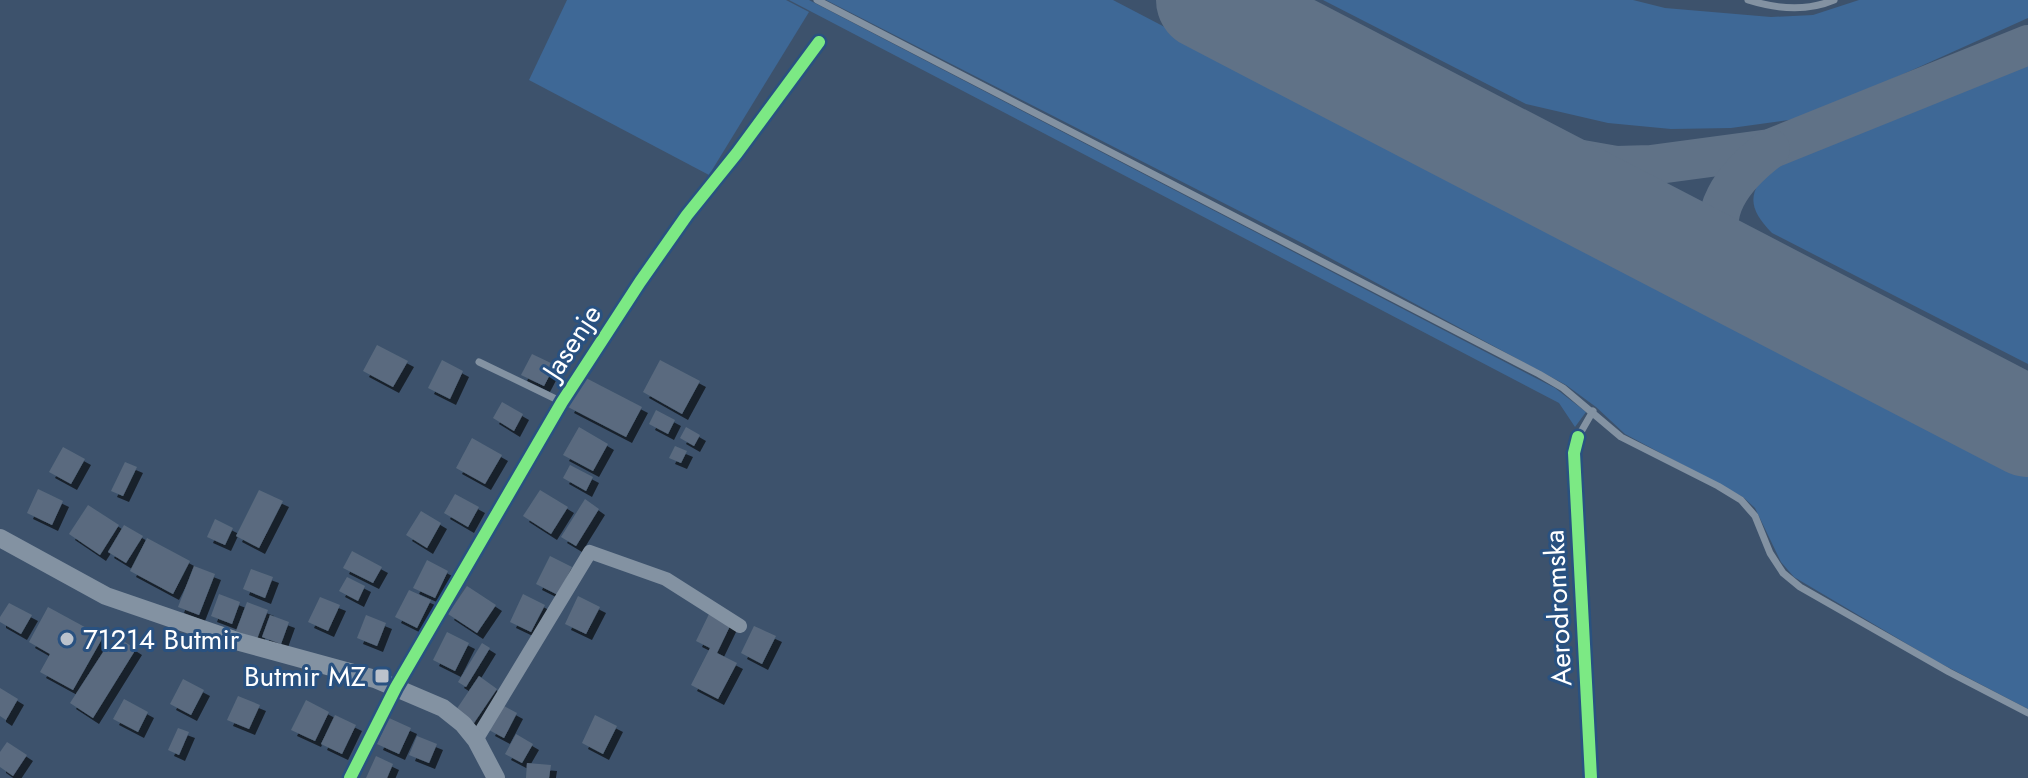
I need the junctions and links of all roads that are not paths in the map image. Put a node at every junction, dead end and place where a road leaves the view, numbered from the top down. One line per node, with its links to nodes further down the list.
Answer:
1 (817, 0): 7 (lane)
2 (1748, 0): 3 (lane)
3 (1834, 0)
4 (819, 42): 6 (street, Jasenje)
5 (479, 362): 6 (lane)
6 (562, 402): 11 (street, Jasenje)
7 (1593, 411): 8 (lane); 12 (lane)
8 (1578, 437): 16 (street, Aerodromska)
9 (0, 538): 11 (street)
10 (740, 626): 13 (street)
11 (396, 687): 13 (street); 14 (street, Jasenje)
12 (2028, 713)
13 (476, 740): 15 (street)
14 (350, 778)
15 (496, 778)
16 (1591, 778)

